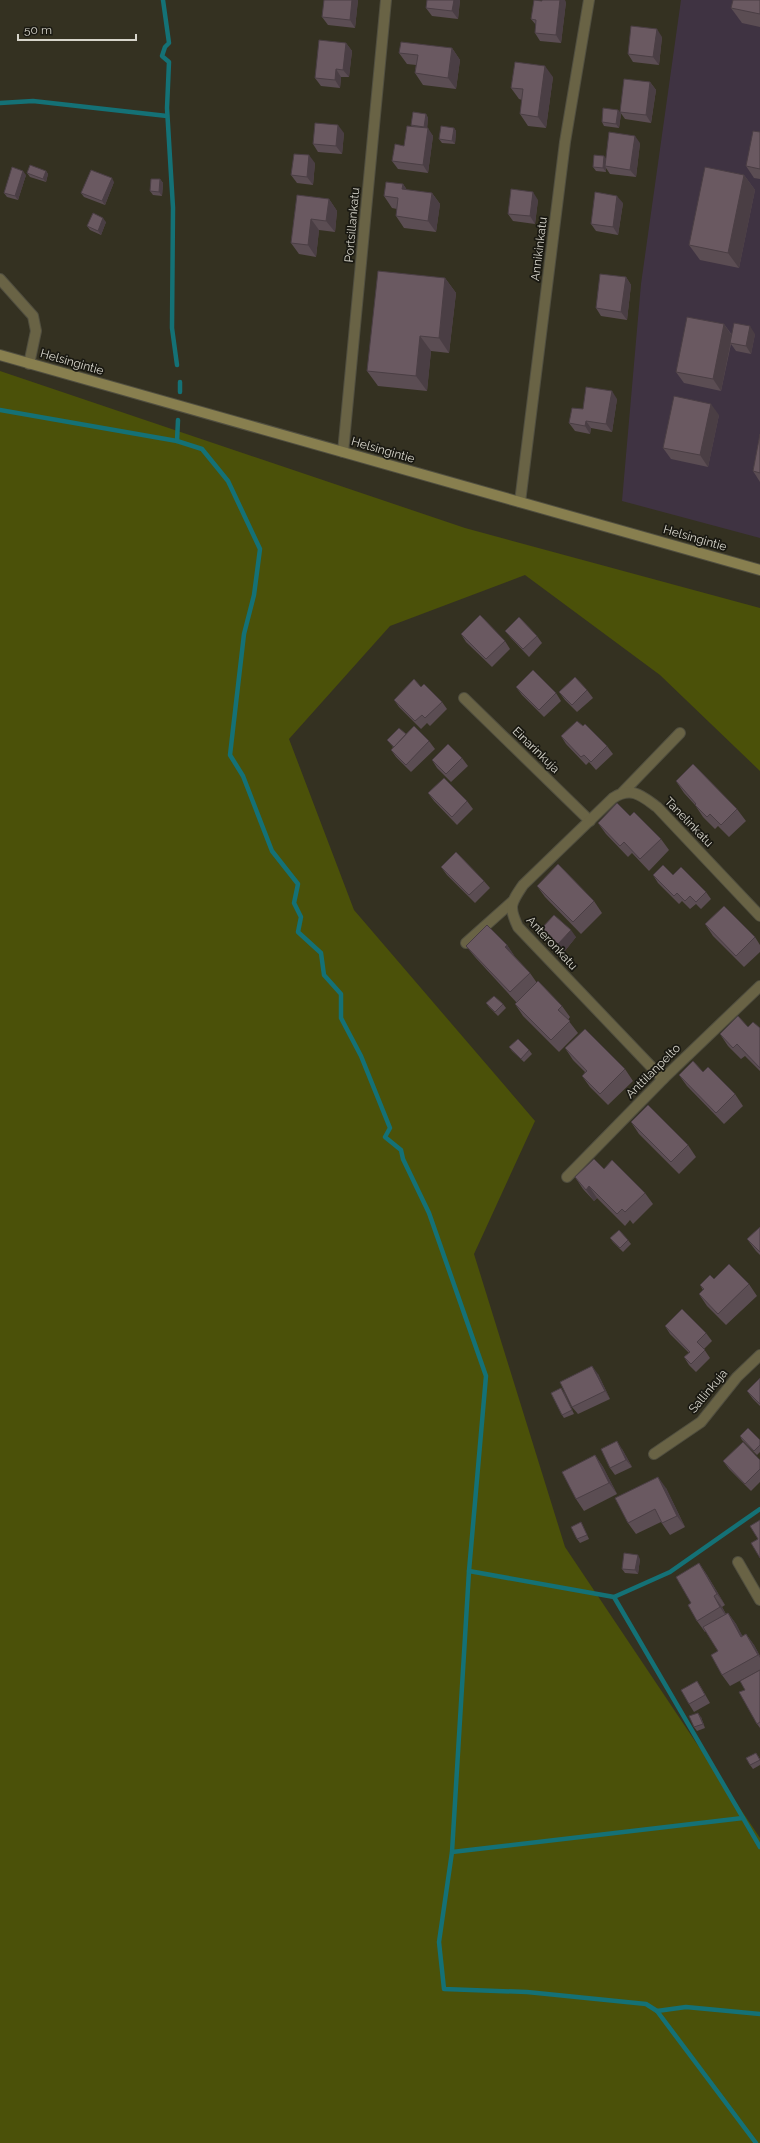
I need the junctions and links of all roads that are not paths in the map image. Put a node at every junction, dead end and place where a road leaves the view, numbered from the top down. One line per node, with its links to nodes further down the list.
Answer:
1 (386, 0): 6 (street, Portsillankatu)
2 (589, 0): 7 (street, Annikinkatu)
3 (0, 279): 5 (street)
4 (0, 355): 5 (main road, Helsingintie)
5 (29, 364): 6 (main road, Helsingintie)
6 (343, 452): 7 (main road, Helsingintie)
7 (520, 502): 8 (main road, Helsingintie)
8 (760, 570)
9 (464, 698): 12 (street, Einarinkuja)
10 (680, 733): 11 (street)
11 (623, 792): 12 (street); 14 (street, Tanelinkatu)
12 (590, 821): 13 (street)
13 (512, 902): 15 (street); 17 (street, Anteronkatu)
14 (760, 916)
15 (466, 943)
16 (760, 986): 17 (street, Anttilanpelto)
17 (663, 1079): 18 (street, Anttilanpelto)
18 (566, 1177)
19 (760, 1355): 20 (street, Sallinkuja)
20 (654, 1454)
21 (738, 1562): 22 (street)
22 (760, 1600)

